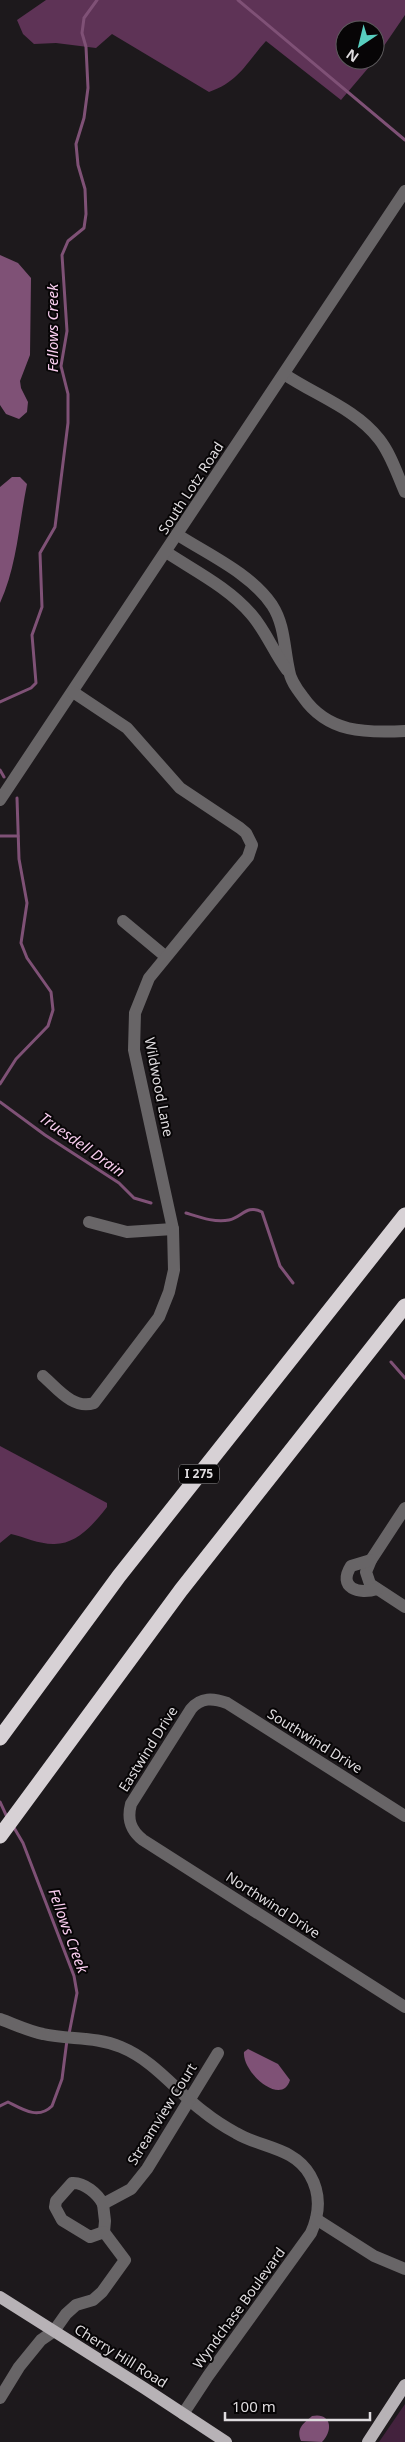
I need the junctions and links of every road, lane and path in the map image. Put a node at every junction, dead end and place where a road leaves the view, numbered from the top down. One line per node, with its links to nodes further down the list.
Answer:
1 (402, 199): 2 (street, South Lotz Road)
2 (284, 374): 3 (street); 4 (street, South Lotz Road)
3 (405, 492)
4 (178, 535): 5 (street, South Lotz Road); 6 (street)
5 (166, 552): 7 (street); 9 (street, South Lotz Road)
6 (263, 595): 7 (street); 8 (street)
7 (248, 610): 8 (street)
8 (289, 672): 10 (street)
9 (73, 692): 11 (street, South Lotz Road); 13 (street, Wildwood Lane)
10 (405, 732)
11 (0, 800)
12 (123, 921): 13 (street)
13 (165, 956): 16 (street, Wildwood Lane)
14 (405, 1215): 24 (highway, I 275)
15 (89, 1222): 16 (street)
16 (173, 1229): 18 (street, Wildwood Lane)
17 (405, 1306): 27 (highway)
18 (43, 1376)
19 (405, 1508): 20 (street)
20 (371, 1560): 21 (street); 21 (street)
21 (377, 1589): 22 (street)
22 (405, 1607)
23 (206, 1699): 25 (street, Southwind Drive); 26 (street, Eastwind Drive)
24 (0, 1738)
25 (405, 1816)
26 (130, 1824): 28 (street, Northwind Drive)
27 (0, 1836)
28 (405, 2007)
29 (0, 2019): 31 (street, Wyndchase Boulevard)
30 (218, 2053): 31 (street, Streamview Court)
31 (189, 2098): 32 (street, Streamview Court); 33 (street, Wyndchase Boulevard)
32 (103, 2204): 34 (street); 34 (street)
33 (316, 2219): 35 (street); 40 (street, Wyndchase Boulevard)
34 (104, 2232): 37 (street)
35 (404, 2270)
36 (0, 2297): 37 (main road, Cherry Hill Road)
37 (54, 2331): 39 (street); 40 (main road, Cherry Hill Road)
38 (405, 2385): 42 (main road)
39 (0, 2398)
40 (183, 2414): 41 (main road, Cherry Hill Road)
41 (226, 2442)
42 (368, 2442)

